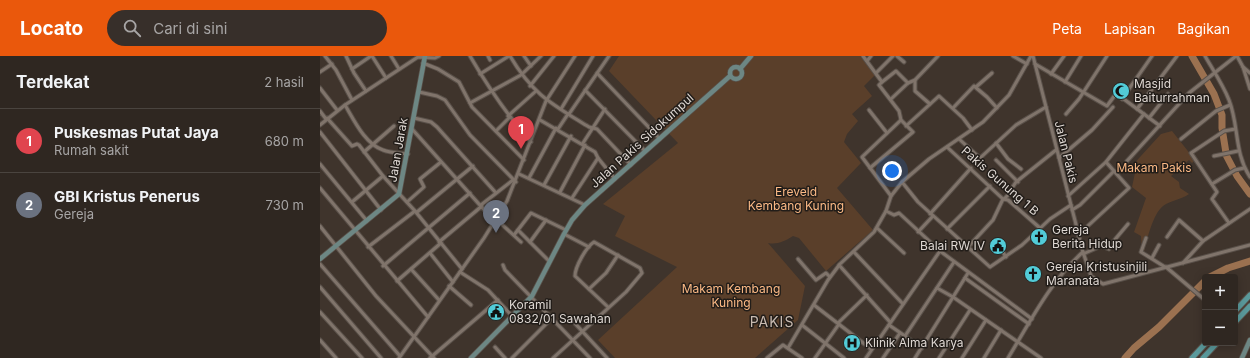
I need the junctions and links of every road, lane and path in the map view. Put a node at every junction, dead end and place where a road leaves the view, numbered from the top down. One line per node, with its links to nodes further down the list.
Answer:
1 (325, 56): 36 (street)
2 (346, 56): 40 (street)
3 (372, 56): 40 (street); 54 (street)
4 (391, 56): 43 (street)
5 (425, 56): 6 (street); 31 (street); 35 (street, Jalan Jarak)
6 (439, 56)
7 (470, 56): 50 (street)
8 (488, 56): 32 (street)
9 (509, 56): 50 (street); 51 (street)
10 (524, 56): 39 (street)
11 (541, 56): 39 (street)
12 (554, 56): 59 (street)
13 (574, 56): 73 (street)
14 (593, 56): 82 (street)
15 (609, 56): 45 (street)
16 (751, 56): 41 (street)
17 (863, 56): 33 (street)
18 (872, 56): 33 (street)
19 (893, 56): 46 (street)
20 (897, 56): 34 (street)
21 (938, 56): 55 (street)
22 (1013, 56): 37 (street)
23 (1032, 56): 37 (street); 38 (street, Jalan Pakis)
24 (1064, 56): 52 (street)
25 (1081, 56): 57 (street)
26 (1107, 56): 66 (street)
27 (1152, 56): 71 (street)
28 (1177, 56): 84 (street)
29 (1205, 56): 48 (street)
30 (1237, 56): 42 (street); 48 (street)
31 (413, 58): 43 (street)
32 (490, 60)
33 (867, 61): 46 (street)
34 (904, 62)
35 (423, 63): 67 (street, Jalan Jarak); 74 (street)
36 (332, 64): 44 (street); 72 (street)
37 (1027, 64): 81 (street)
38 (1035, 64): 52 (street); 79 (street, Jalan Pakis)
39 (531, 66): 51 (street)
40 (352, 68): 64 (street)
41 (740, 68): 53 (street); 53 (street)
42 (1243, 68): 49 (street); 62 (street)
43 (399, 69): 54 (street)
44 (320, 72)
45 (597, 73): 63 (street); 110 (street)
46 (876, 73): 56 (street)
47 (992, 73): 60 (street)
48 (1215, 73): 77 (street); 100 (street)
49 (1250, 73)
50 (480, 74): 68 (street)
51 (521, 74): 59 (street); 68 (street)
52 (1051, 74): 57 (street)
53 (730, 76): 110 (street, Jalan Pakis Sidokumpul)
54 (386, 78): 64 (street)
55 (915, 80): 58 (street); 75 (street)
56 (882, 82): 58 (street); 70 (street)
57 (1065, 82): 66 (street)
58 (908, 83): 70 (street)
59 (530, 86): 65 (street)
60 (976, 87): 80 (street); 81 (street)
61 (320, 88): 85 (street)
62 (1250, 88)
63 (585, 90): 83 (street); 88 (street)
64 (366, 91): 72 (street)
65 (536, 91): 73 (street); 91 (street)
66 (1084, 91): 78 (street); 89 (street)
67 (419, 92): 92 (street, Jalan Jarak); 145 (street)
68 (490, 92): 74 (street); 91 (street)
69 (1168, 94): 93 (street)
70 (891, 99): 96 (street)
71 (1122, 99): 78 (street); 84 (street)
72 (352, 100): 76 (street)
73 (546, 101): 82 (street); 95 (street)
74 (470, 103): 106 (street)
75 (930, 104): 80 (street); 99 (street)
76 (345, 105): 85 (street); 115 (street)
77 (1230, 105): 104 (street); 112 (street)
78 (1107, 106): 125 (street)
79 (1046, 107): 114 (street); 118 (street, Jalan Pakis)
80 (953, 108): 105 (street)
81 (997, 108): 105 (street)
82 (561, 109): 88 (street)
83 (605, 109): 101 (street); 121 (street)
84 (1136, 109): 90 (street)
85 (338, 110): 94 (street)
86 (869, 110): 108 (street)
87 (320, 111): 94 (street)
88 (568, 114): 101 (street); 103 (street)
89 (1066, 114)
90 (1144, 114): 93 (street); 130 (street)
91 (508, 117): 106 (street); 113 (street)
92 (414, 118): 102 (street, Jalan Jarak); 133 (street)
93 (1149, 118): 100 (street)
94 (327, 119): 97 (street); 120 (street)
95 (540, 120): 103 (street); 113 (street)
96 (901, 120): 99 (street); 108 (street)
97 (320, 125)
98 (394, 126): 115 (street)
99 (906, 126): 134 (street)
100 (1160, 126): 128 (street)
101 (592, 128): 116 (street); 132 (street)
102 (412, 129): 122 (street, Jalan Jarak); 129 (street)
103 (557, 129): 109 (street); 142 (street)
104 (1235, 129): 119 (street); 148 (street)
105 (972, 130): 111 (street)
106 (496, 131): 126 (street)
107 (320, 132): 152 (street)
108 (887, 133): 134 (street)
109 (570, 136): 116 (street); 149 (street)
110 (660, 139): 121 (street, Jalan Pakis Sidokumpul)
111 (959, 139): 114 (street); 117 (street)
112 (1181, 139)
113 (531, 142): 126 (street)
114 (996, 143): 137 (street)
115 (373, 144): 120 (street); 122 (street)
116 (584, 144): 124 (street); 153 (street)
117 (947, 147): 135 (street, Pakis Gunung 1 B); 146 (street)
118 (1056, 150): 125 (street, Jalan Pakis); 147 (street)
119 (1238, 151): 123 (street); 136 (street)
120 (364, 152): 141 (street)
121 (646, 152): 132 (street, Jalan Pakis Sidokumpul)
122 (408, 154): 156 (street, Jalan Jarak)
123 (1214, 156)
124 (598, 158): 143 (street); 159 (street)
125 (1059, 158): 158 (street, Jalan Pakis)
126 (524, 160): 139 (street)
127 (996, 160): 147 (street)
128 (1127, 161)
129 (441, 162): 144 (street); 162 (street)
130 (1106, 162): 138 (street); 158 (street)
131 (320, 164): 161 (street)
132 (631, 165): 143 (street, Jalan Pakis Sidokumpul)
133 (473, 166): 144 (street); 155 (street)
134 (870, 168): 157 (street)
135 (970, 168): 150 (street, Pakis Gunung 1 B); 171 (street)
136 (1244, 168): 140 (street); 148 (street)
137 (1021, 169)
138 (1114, 171): 168 (street); 187 (street)
139 (518, 174): 142 (street); 145 (street)
140 (1249, 174)
141 (383, 176): 152 (street); 156 (street)
142 (529, 178): 149 (street)
143 (615, 179): 163 (street, Jalan Pakis Sidokumpul)
144 (458, 180): 154 (street); 170 (street)
145 (514, 181): 155 (street); 172 (street)
146 (902, 182): 157 (street); 171 (street)
147 (1018, 182): 160 (street)
148 (1212, 184): 175 (street)
149 (544, 185): 153 (street)
150 (990, 186): 160 (street, Pakis Gunung 1 B); 181 (street)
151 (320, 188): 183 (street)
152 (366, 191): 161 (street); 167 (street)
153 (560, 192): 159 (street)
154 (470, 193): 165 (street); 178 (street)
155 (496, 193): 165 (street)
156 (399, 194): 162 (street); 167 (street, Jalan Jarak)
157 (891, 196): 169 (street)
158 (1068, 196): 164 (street, Jalan Pakis)
159 (572, 198): 163 (street)
160 (1004, 199): 180 (street, Pakis Gunung 1 B); 199 (street)
161 (352, 202): 174 (street)
162 (407, 202): 170 (street)
163 (585, 205): 184 (street, Jalan Pakis Sidokumpul)
164 (1071, 205): 168 (street, Jalan Pakis); 180 (street)
165 (482, 206): 172 (street); 191 (street)
166 (1250, 209): 175 (street)
167 (381, 210): 174 (street, Jalan Jarak)
168 (1072, 210): 187 (street, Jalan Pakis)
169 (886, 211): 179 (street); 185 (street)
170 (416, 212): 178 (street); 198 (street)
171 (931, 215): 181 (street); 185 (street)
172 (495, 220): 186 (street); 220 (street)
173 (546, 220): 182 (street); 184 (street); 193 (street)
174 (367, 221): 183 (street, Jalan Jarak)
175 (1229, 223): 190 (street)
176 (1128, 224): 205 (street)
177 (320, 226): 196 (street)
178 (429, 228): 191 (street); 217 (street)
179 (877, 228): 202 (street); 204 (street)
180 (1040, 228): 207 (street)
181 (947, 229): 199 (street)
182 (518, 230): 186 (street); 193 (street)
183 (355, 231): 196 (street, Jalan Jarak); 198 (street)
184 (565, 232): 197 (street); 211 (street, Jalan Pakis Sidokumpul)
185 (918, 232): 201 (street)
186 (514, 235): 192 (street)
187 (1078, 235): 205 (street, Jalan Pakis)
188 (1167, 237): 190 (street)
189 (1146, 238): 208 (street)
190 (1203, 241): 213 (street)
191 (440, 242): 203 (street); 220 (street)
192 (521, 242)
193 (530, 242): 211 (street)
194 (1159, 245): 208 (street)
195 (1250, 245): 213 (street)
196 (335, 246): 209 (street, Jalan Jarak); 259 (street)
197 (589, 246): 206 (street); 229 (street)
198 (368, 247): 217 (street)
199 (968, 247): 207 (street)
200 (1001, 249): 207 (street)
201 (940, 251): 212 (street); 237 (street)
202 (854, 252): 216 (street); 237 (street)
203 (430, 253): 219 (street); 225 (street)
204 (904, 253)
205 (1083, 253): 218 (street, Jalan Pakis); 249 (street)
206 (618, 256): 229 (street); 241 (street)
207 (1006, 257)
208 (1152, 258): 218 (street)
209 (320, 259)
210 (798, 259): 222 (street)
211 (549, 261): 232 (street, Jalan Pakis Sidokumpul)
212 (954, 262): 221 (street); 228 (street)
213 (1183, 263): 218 (street)
214 (320, 264): 273 (street)
215 (503, 265): 232 (street)
216 (839, 265): 222 (street); 230 (street)
217 (384, 266): 224 (street)
218 (1165, 267): 234 (street)
219 (411, 269): 224 (street); 235 (street)
220 (461, 271): 225 (street); 236 (street)
221 (968, 273): 223 (street); 249 (street)
222 (830, 277): 239 (street)
223 (965, 278): 233 (street); 254 (street)
224 (397, 281): 246 (street)
225 (453, 282): 226 (street)
226 (449, 286): 235 (street); 238 (street)
227 (320, 287): 277 (street)
228 (937, 288): 233 (street); 260 (street)
229 (589, 289): 241 (street)
230 (867, 295): 252 (street); 253 (street)
231 (1250, 295): 243 (main road)
232 (532, 296): 245 (street, Jalan Pakis Sidokumpul); 247 (street)
233 (953, 297): 242 (street); 270 (street)
234 (1202, 298)
235 (440, 300): 246 (street)
236 (498, 300): 245 (street); 274 (street)
237 (903, 304): 252 (street)
238 (471, 305)
239 (814, 305): 253 (street); 255 (street)
240 (1250, 306): 250 (main road)
241 (608, 307): 256 (street)
242 (970, 310): 251 (street); 291 (street)
243 (1236, 310)
244 (320, 312): 276 (street)
245 (513, 316): 278 (street, Jalan Pakis Sidokumpul)
246 (428, 317): 259 (street)
247 (552, 318): 262 (street); 280 (street)
248 (570, 318): 256 (street)
249 (1032, 319): 254 (street)
250 (1238, 319)
251 (986, 320): 257 (street); 292 (street)
252 (889, 323): 258 (street); 271 (street)
253 (839, 324): 265 (street); 271 (street)
254 (1028, 324): 264 (street)
255 (802, 325): 265 (street); 269 (street)
256 (582, 330): 262 (street); 283 (street)
257 (1001, 330): 264 (street); 293 (street)
258 (900, 333): 260 (street); 289 (street)
259 (414, 336): 273 (street); 274 (street)
260 (905, 336): 270 (street)
261 (320, 340): 275 (street)
262 (572, 340): 281 (street); 282 (street)
263 (1250, 340): 299 (street)
264 (1018, 341): 272 (street); 294 (street)
265 (825, 343): 286 (street); 287 (street)
266 (1203, 346): 297 (main road)
267 (1214, 346): 298 (main road)
268 (495, 347): 279 (street)
269 (788, 348): 284 (street); 285 (street)
270 (922, 348): 290 (street)
271 (871, 349): 288 (street)
272 (1036, 353): 295 (street); 296 (street)
273 (400, 357)
274 (432, 357)
275 (336, 358)
276 (362, 358)
277 (381, 358)
278 (471, 358)
279 (505, 358)
280 (512, 358)
281 (553, 358)
282 (590, 358)
283 (607, 358)
284 (767, 358)
285 (801, 358)
286 (815, 358)
287 (844, 358)
288 (866, 358)
289 (883, 358)
290 (915, 358)
291 (939, 358)
292 (962, 358)
293 (984, 358)
294 (1008, 358)
295 (1033, 358)
296 (1041, 358)
297 (1192, 358)
298 (1204, 358)
299 (1242, 358)

